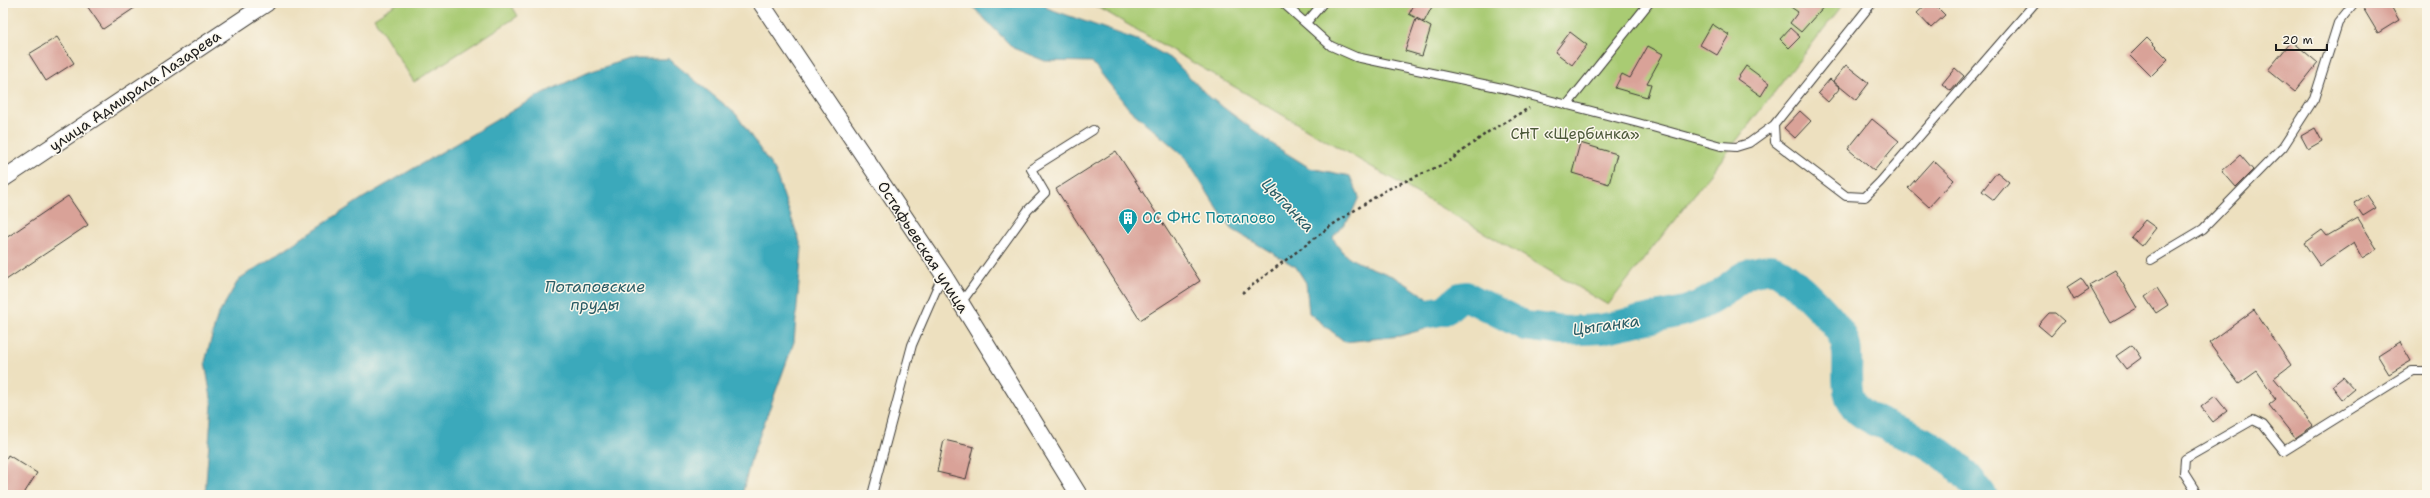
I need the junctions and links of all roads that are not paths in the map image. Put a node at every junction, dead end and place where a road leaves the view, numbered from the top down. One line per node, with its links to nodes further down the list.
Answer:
1 (266, 3): 13 (street, улица Адмирала Лазарева)
2 (761, 3): 15 (street, Остафьевская улица)
3 (1283, 3): 9 (lane)
4 (1323, 3): 9 (lane)
5 (1649, 3): 10 (lane)
6 (1872, 3): 11 (lane)
7 (2035, 3): 11 (lane)
8 (2354, 3): 14 (lane)
9 (1306, 23): 10 (lane)
10 (1567, 105): 11 (lane)
11 (1774, 125)
12 (1093, 130): 16 (lane)
13 (3, 179)
14 (2151, 260)
15 (943, 274): 16 (street, Остафьевская улица); 18 (lane)
16 (961, 303): 19 (street, Остафьевская улица)
17 (2427, 371): 20 (lane)
18 (872, 495)
19 (1079, 495)
20 (2198, 495)

